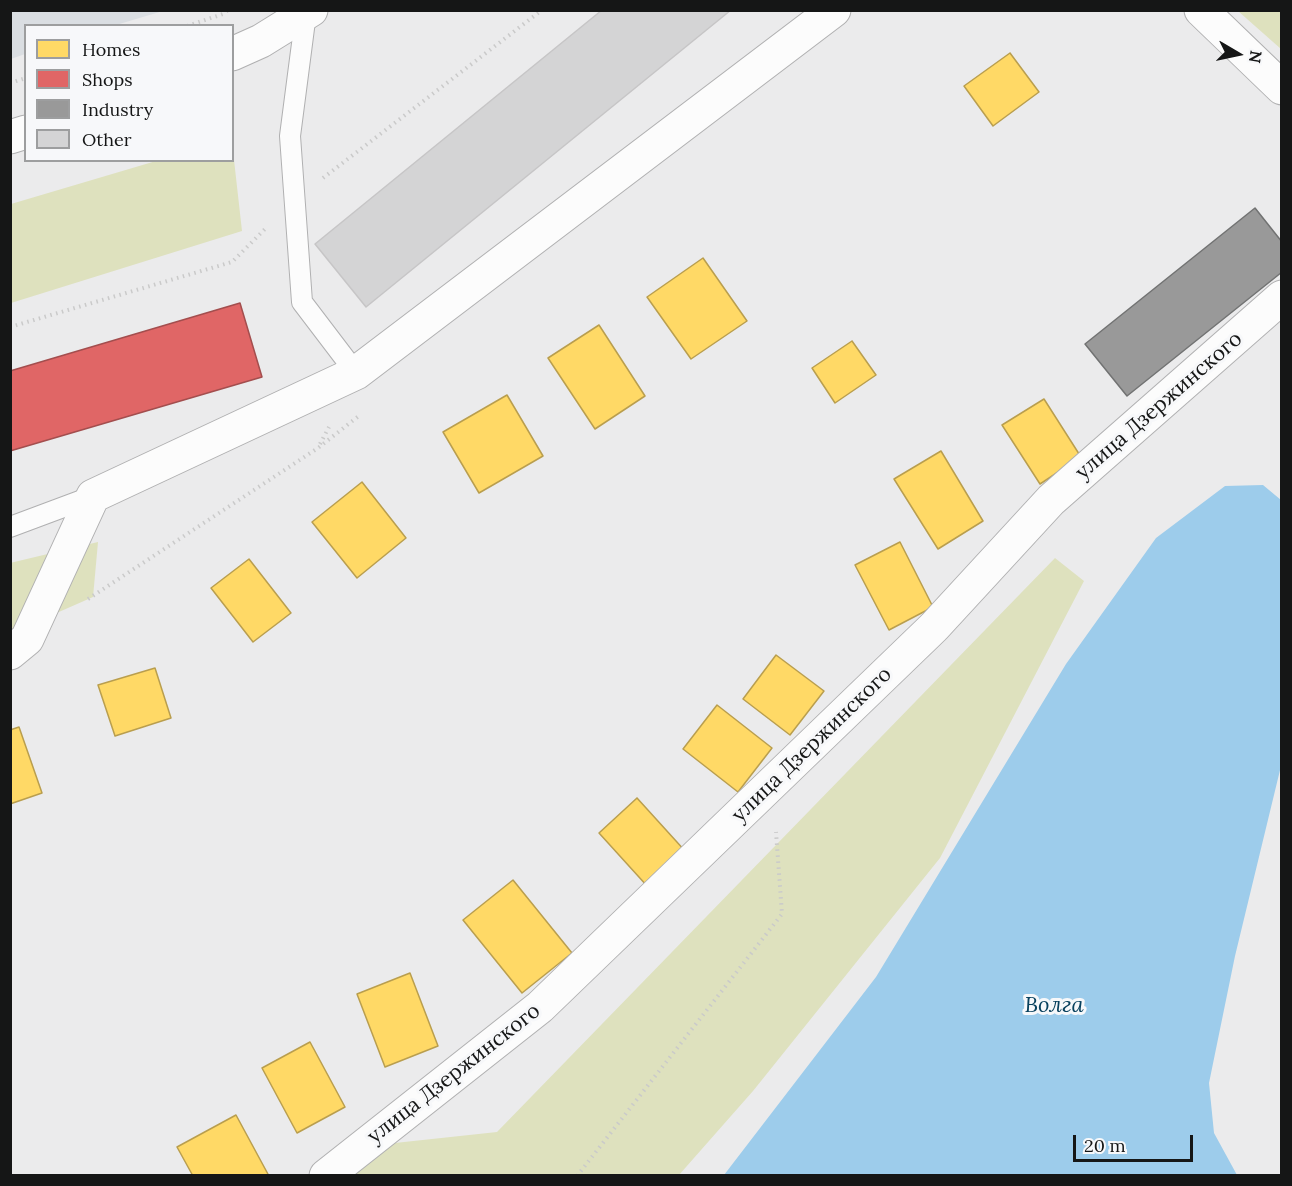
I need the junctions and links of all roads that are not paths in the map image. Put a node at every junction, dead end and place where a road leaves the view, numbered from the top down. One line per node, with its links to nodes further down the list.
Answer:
1 (834, 10): 7 (street)
2 (1201, 10): 5 (street)
3 (309, 12): 4 (street); 7 (lane)
4 (234, 53)
5 (1281, 88)
6 (1281, 297): 11 (street, улица Дзержинского)
7 (356, 373): 8 (street)
8 (93, 496): 9 (lane); 10 (street)
9 (10, 527)
10 (10, 653)
11 (326, 1176)

